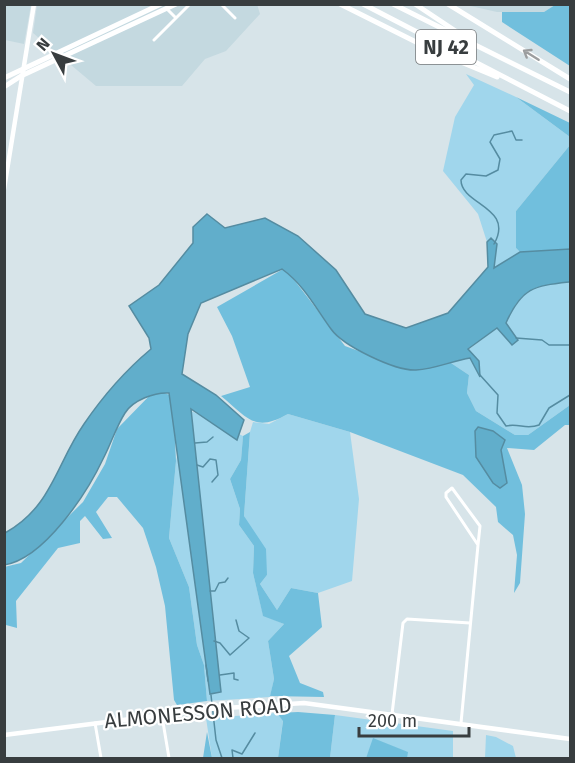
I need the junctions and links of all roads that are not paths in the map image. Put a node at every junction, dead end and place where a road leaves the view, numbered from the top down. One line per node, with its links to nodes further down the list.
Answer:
1 (34, 4): 22 (main road)
2 (162, 4): 11 (street); 13 (highway)
3 (176, 4): 13 (highway)
4 (190, 4): 11 (street)
5 (221, 4): 12 (street)
6 (340, 4): 19 (highway)
7 (363, 4): 19 (highway, NJ 42)
8 (393, 4): 15 (highway, NJ 42)
9 (415, 4): 15 (highway)
10 (448, 4): 17 (highway, one-way to 10)
11 (176, 18): 14 (street)
12 (236, 18)
13 (126, 24): 16 (highway); 18 (highway)
14 (154, 40)
15 (477, 46): 20 (highway, NJ 42)
16 (4, 78)
17 (570, 79)
18 (4, 87)
19 (530, 90): 21 (highway, NJ 42)
20 (570, 92)
21 (570, 111)
22 (4, 189)
23 (478, 545): 23 (street); 24 (street)
24 (470, 623): 26 (street); 28 (street)
25 (162, 714): 26 (main road, ALMONESSON ROAD); 27 (main road, ALMONESSON ROAD); 32 (street)
26 (392, 714): 28 (main road, ALMONESSON ROAD)
27 (95, 723): 29 (main road, ALMONESSON ROAD); 31 (street)
28 (461, 723): 30 (main road, ALMONESSON ROAD)
29 (4, 735)
30 (570, 739)
31 (101, 759)
32 (169, 759)

